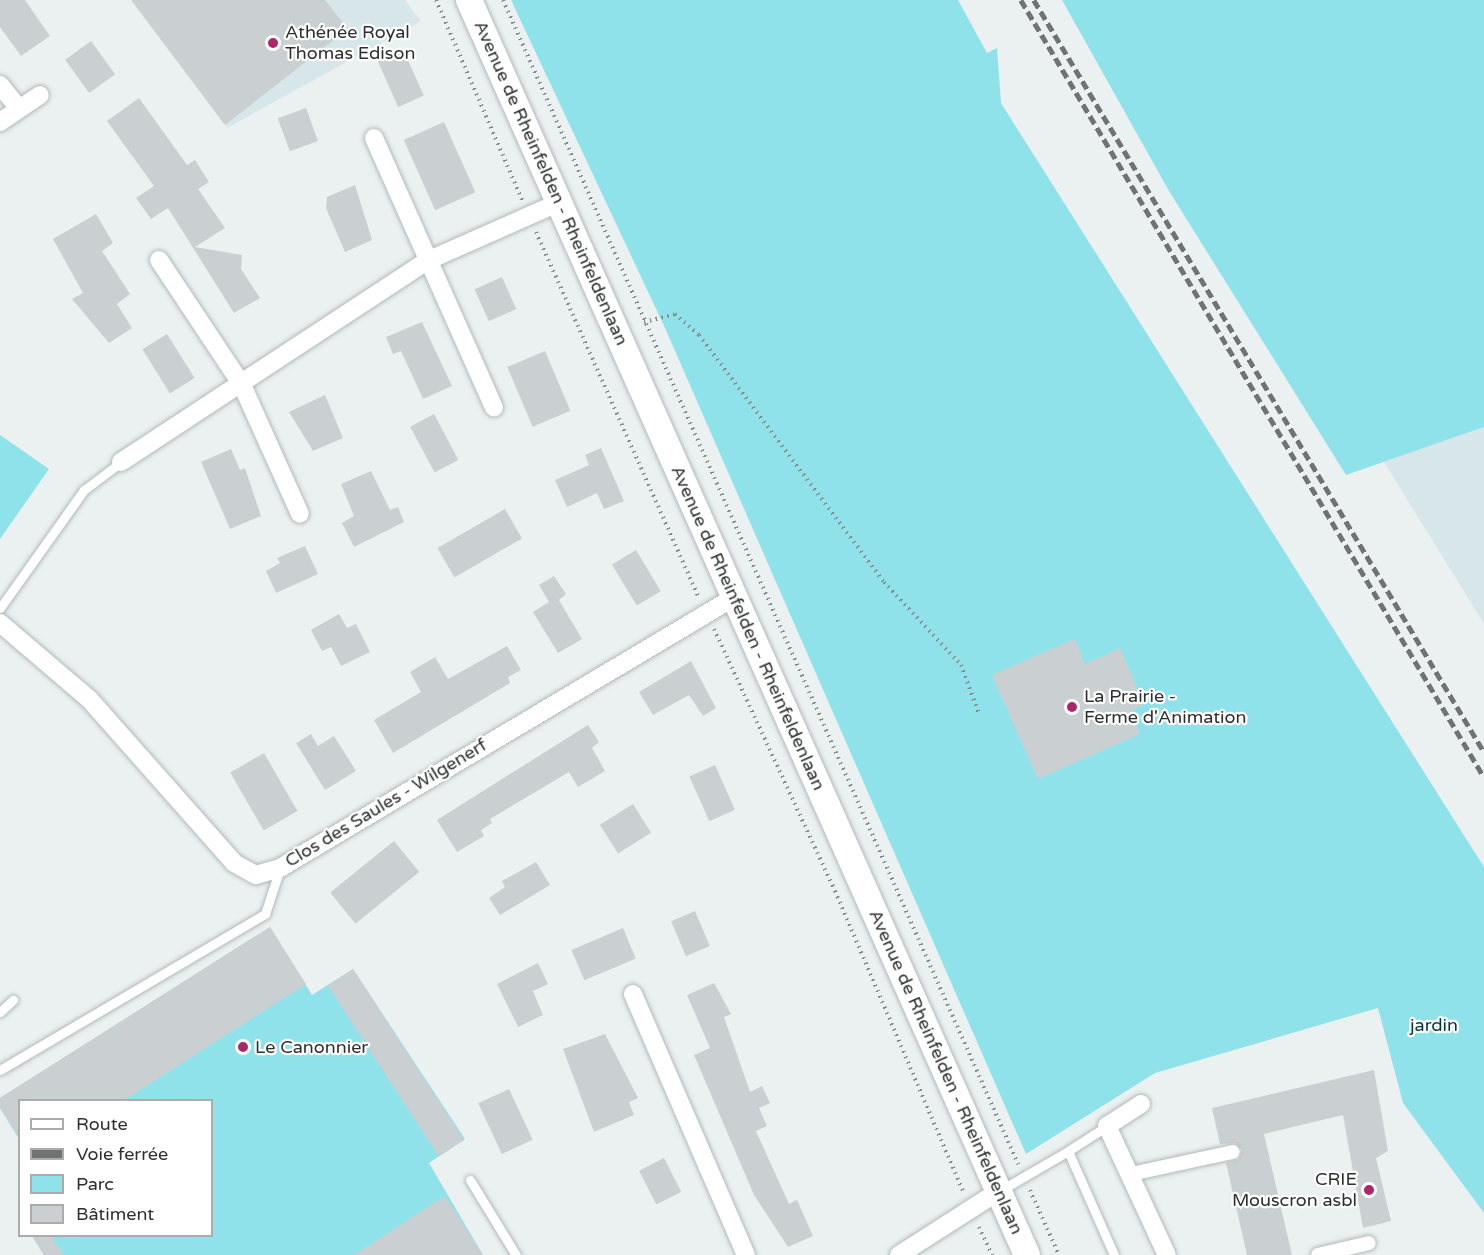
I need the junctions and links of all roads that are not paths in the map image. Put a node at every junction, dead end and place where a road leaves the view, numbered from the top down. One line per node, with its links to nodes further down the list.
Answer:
1 (469, 0): 7 (main road, Avenue de Rheinfelden - Rheinfeldenlaan)
2 (0, 85): 4 (street)
3 (40, 95): 4 (street)
4 (18, 107): 5 (street)
5 (0, 122)
6 (374, 138): 9 (street)
7 (560, 202): 9 (street); 14 (main road, Avenue de Rheinfelden - Rheinfeldenlaan)
8 (159, 260): 10 (street)
9 (428, 261): 10 (street); 11 (street)
10 (242, 386): 12 (street); 13 (street)
11 (494, 407)
12 (121, 462): 15 (lane)
13 (300, 514)
14 (733, 598): 17 (street, Clos des Saules - Wilgenerf); 28 (main road, Avenue de Rheinfelden - Rheinfeldenlaan)
15 (0, 608)
16 (0, 623): 17 (street, Clos des Saules - Wilgenerf)
17 (280, 868): 21 (lane)
18 (633, 994): 31 (street)
19 (13, 1000): 20 (lane)
20 (0, 1012)
21 (0, 1070)
22 (1141, 1104): 23 (street)
23 (1107, 1126): 24 (lane); 26 (street)
24 (1068, 1151): 28 (lane); 34 (lane)
25 (1233, 1152): 26 (street)
26 (1131, 1174): 35 (street)
27 (470, 1179): 30 (lane)
28 (999, 1191): 32 (street); 33 (main road, Avenue de Rheinfelden - Rheinfeldenlaan)
29 (1369, 1243): 36 (street)
30 (516, 1255)
31 (746, 1255)
32 (899, 1255)
33 (1027, 1255)
34 (1114, 1255)
35 (1167, 1255)
36 (1318, 1255)

